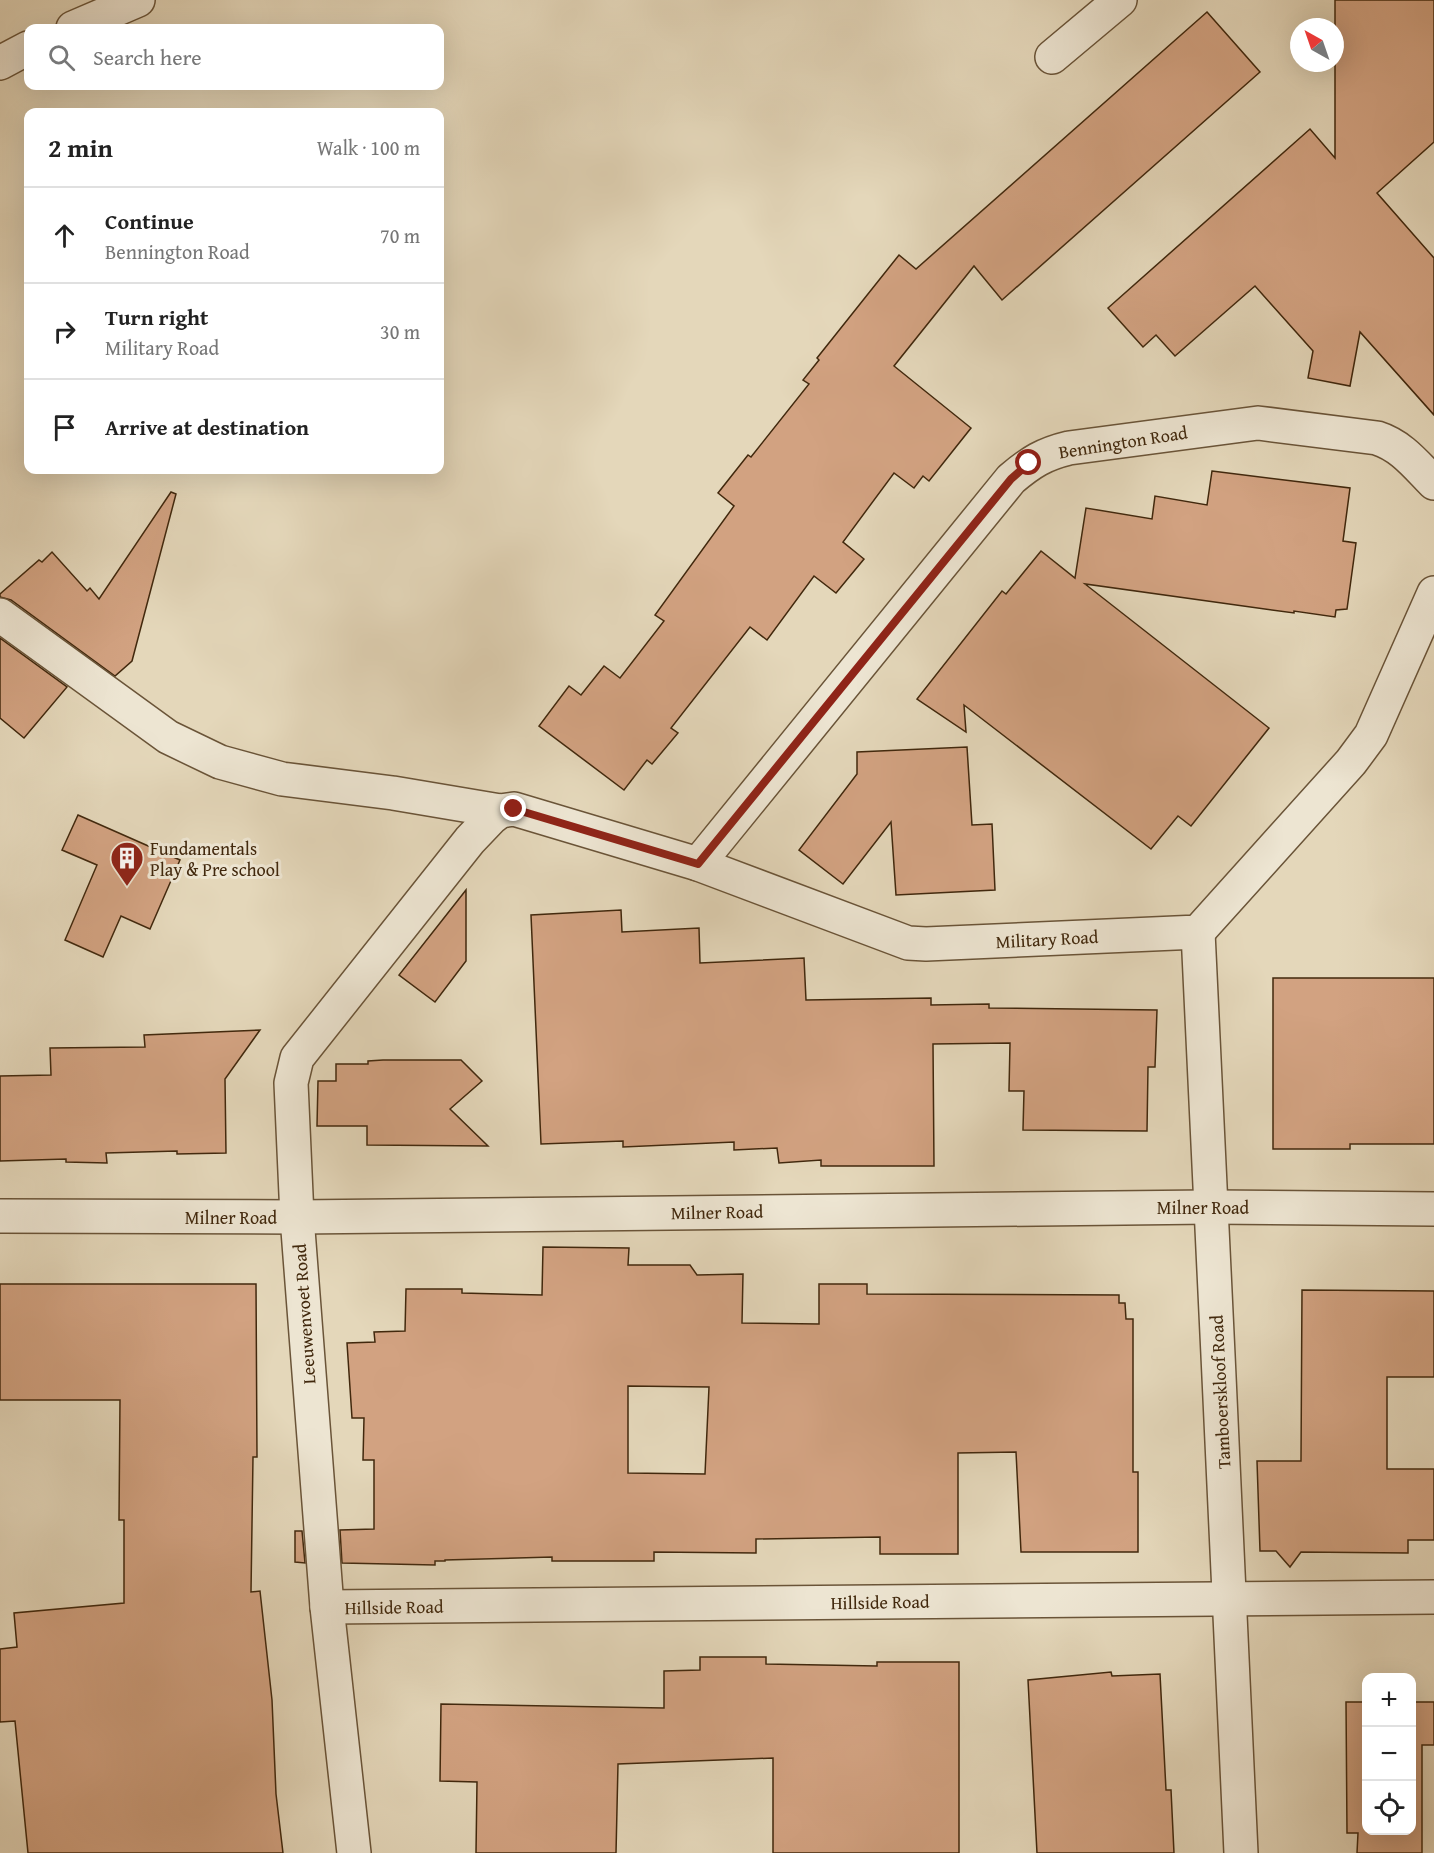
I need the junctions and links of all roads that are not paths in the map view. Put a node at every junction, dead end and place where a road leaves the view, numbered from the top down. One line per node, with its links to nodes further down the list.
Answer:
1 (138, 0): 3 (street)
2 (1120, 0): 5 (street)
3 (82, 24)
4 (24, 50): 6 (street)
5 (1052, 57)
6 (0, 63)
7 (1434, 483): 11 (street, Bennington Road)
8 (1434, 593): 12 (street)
9 (0, 615): 10 (street, Military Road)
10 (500, 811): 11 (street, Military Road); 16 (street, Leeuwenvoet Road)
11 (698, 864): 12 (street, Military Road)
12 (1198, 932): 13 (street, Tamboerskloof Road)
13 (1210, 1207): 14 (street, Milner Road); 16 (street, Milner Road); 18 (street, Tamboerskloof Road)
14 (1434, 1209)
15 (0, 1216): 16 (street, Milner Road)
16 (297, 1217): 19 (street, Leeuwenvoet Road)
17 (1434, 1597): 18 (street, Hillside Road)
18 (1231, 1599): 19 (street, Hillside Road); 21 (street, Tamboerskloof Road)
19 (327, 1607): 20 (street, Leeuwenvoet Road)
20 (354, 1853)
21 (1241, 1853)

